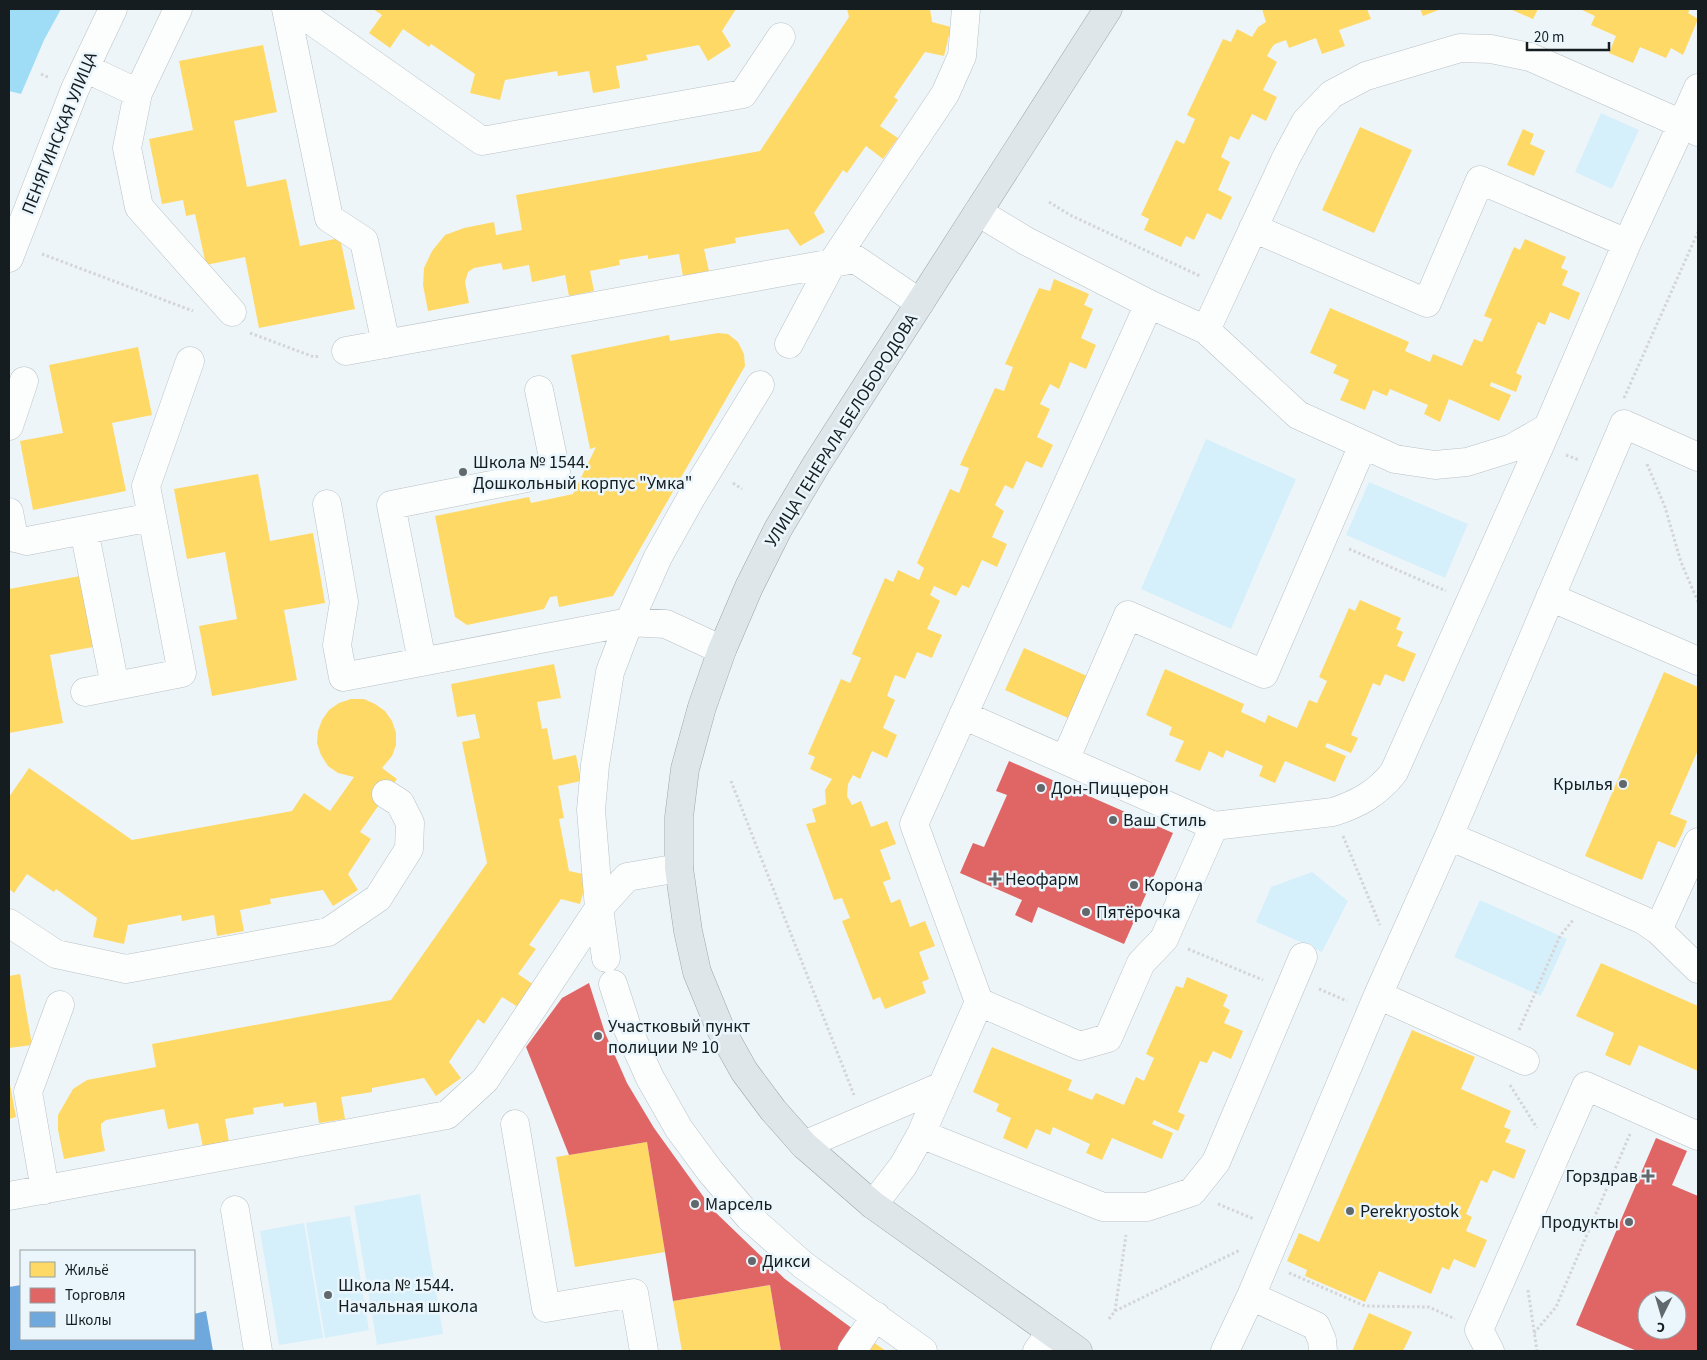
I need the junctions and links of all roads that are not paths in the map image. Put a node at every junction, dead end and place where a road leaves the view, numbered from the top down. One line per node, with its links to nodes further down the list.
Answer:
1 (113, 9): 8 (street, ПЕНЯГИНСКАЯ УЛИЦА)
2 (178, 9): 10 (street)
3 (286, 9): 21 (street)
4 (296, 9): 7 (street)
5 (966, 9): 16 (street)
6 (1108, 9): 12 (main road, УЛИЦА ГЕНЕРАЛА БЕЛОБОРОДОВА)
7 (781, 37)
8 (85, 68): 10 (street); 15 (street, ПЕНЯГИНСКАЯ УЛИЦА)
9 (1698, 88): 11 (street)
10 (138, 93): 19 (street)
11 (1690, 128): 13 (street); 14 (street)
12 (978, 212): 17 (main road, УЛИЦА ГЕНЕРАЛА БЕЛОБОРОДОВА); 18 (street)
13 (1253, 228): 14 (street); 20 (street)
14 (1627, 243): 29 (street)
15 (9, 258)
16 (832, 263): 17 (street); 21 (street); 22 (street)
17 (920, 303): 38 (main road, УЛИЦА ГЕНЕРАЛА БЕЛОБОРОДОВА)
18 (1149, 304): 20 (street); 43 (street)
19 (232, 312)
20 (1206, 330): 30 (street)
21 (386, 344): 23 (street)
22 (789, 344)
23 (346, 351)
24 (190, 361): 33 (street)
25 (24, 381): 28 (street)
26 (760, 385): 37 (street)
27 (539, 390): 39 (street)
28 (9, 426)
29 (1548, 428): 30 (street); 46 (street)
30 (1363, 445): 44 (street)
31 (1698, 457): 36 (street)
32 (327, 504): 39 (street)
33 (152, 517): 35 (street); 41 (street)
34 (10, 529): 35 (street)
35 (84, 530): 41 (street)
36 (1550, 597): 40 (street); 47 (street)
37 (629, 622): 38 (street); 39 (street); 50 (street)
38 (722, 650): 49 (main road, УЛИЦА ГЕНЕРАЛА БЕЛОБОРОДОВА)
39 (422, 661)
40 (1698, 662)
41 (115, 686): 42 (street)
42 (85, 692)
43 (963, 715): 44 (street); 55 (street)
44 (1065, 760): 46 (street)
45 (386, 794): 51 (street)
46 (1214, 826): 55 (street)
47 (1449, 836): 52 (street); 56 (street)
48 (1698, 842): 52 (street)
49 (679, 868): 50 (street); 63 (main road, УЛИЦА ГЕНЕРАЛА БЕЛОБОРОДОВА)
50 (599, 908): 64 (street); 69 (street)
51 (9, 923)
52 (1658, 930): 53 (street)
53 (1698, 969)
54 (1295, 976): 61 (street)
55 (979, 1002): 59 (street)
56 (1374, 1003): 58 (street); 68 (street)
57 (60, 1005): 64 (street)
58 (1517, 1057)
59 (942, 1086): 61 (street); 63 (street)
60 (515, 1124): 73 (street)
61 (920, 1134): 66 (street)
62 (1698, 1136): 70 (street)
63 (804, 1145): 66 (main road, УЛИЦА ГЕНЕРАЛА БЕЛОБОРОДОВА)
64 (44, 1190): 65 (street)
65 (9, 1196)
66 (873, 1205): 71 (main road, УЛИЦА ГЕНЕРАЛА БЕЛОБОРОДОВА)
67 (235, 1210): 72 (street)
68 (1251, 1296): 77 (street); 78 (street)
69 (876, 1316): 74 (street); 75 (street)
70 (1485, 1341)
71 (1044, 1342): 76 (main road, УЛИЦА ГЕНЕРАЛА БЕЛОБОРОДОВА)
72 (258, 1351)
73 (644, 1351)
74 (852, 1351)
75 (923, 1351)
76 (1078, 1351)
77 (1225, 1351)
78 (1323, 1351)

